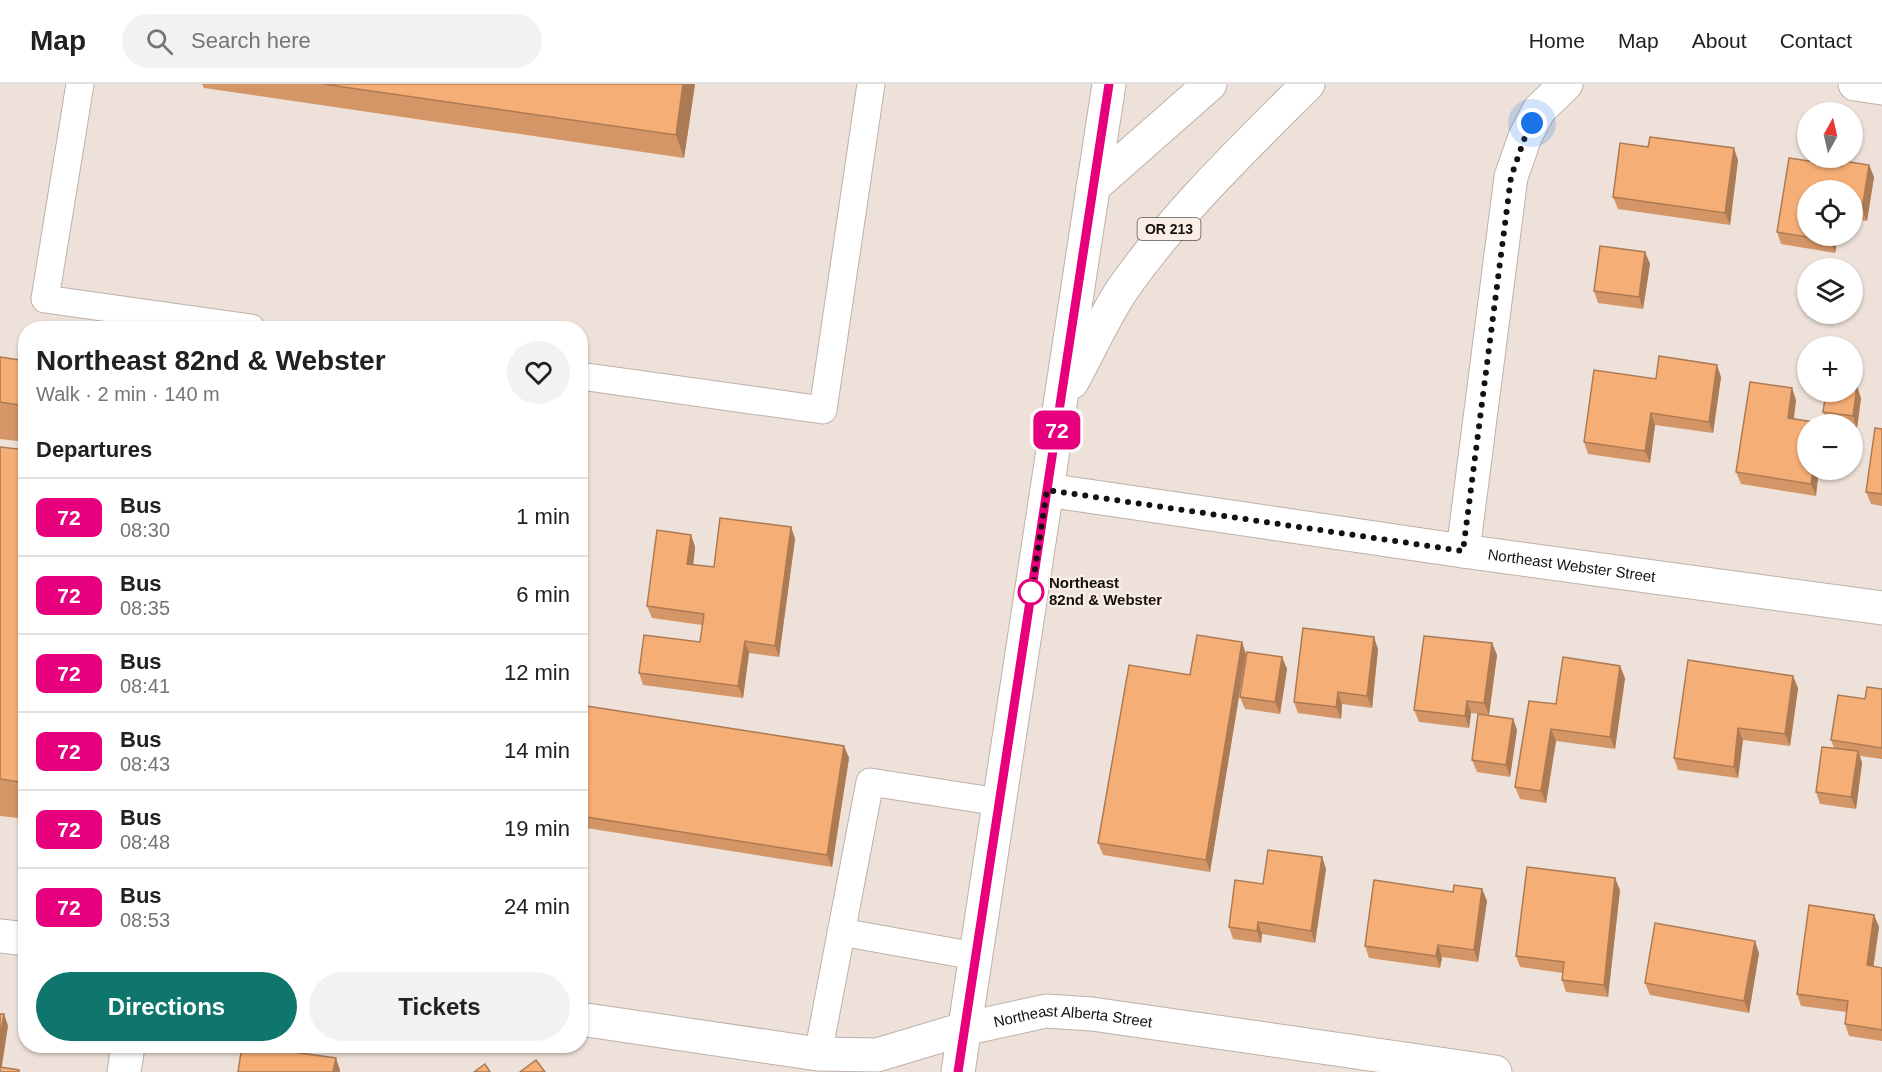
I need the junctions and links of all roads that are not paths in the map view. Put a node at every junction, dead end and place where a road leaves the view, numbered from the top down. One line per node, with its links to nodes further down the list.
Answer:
1 (80, 84): 10 (lane)
2 (871, 84): 11 (lane)
3 (1109, 84): 9 (street)
4 (1210, 84): 9 (street)
5 (1308, 84): 12 (street, OR 213)
6 (1566, 84): 14 (street)
7 (1855, 84): 8 (street)
8 (1882, 88)
9 (1093, 187): 12 (street, OR 213)
10 (201, 321)
11 (588, 376)
12 (1062, 399): 13 (street, OR 213)
13 (1047, 490): 14 (street, Northeast Webster Street); 16 (street, OR 213)
14 (1463, 551): 15 (street, Northeast Webster Street)
15 (1882, 608)
16 (999, 802): 17 (lane); 20 (street, OR 213)
17 (841, 932): 20 (lane); 24 (lane)
18 (0, 936): 19 (street)
19 (18, 938)
20 (975, 956): 22 (street, OR 213)
21 (588, 1020): 24 (street, Northeast Alberta Street)
22 (964, 1029): 24 (street, Northeast Alberta Street); 26 (street, OR 213); 27 (street, Northeast Alberta Street)
23 (127, 1053): 25 (street)
24 (819, 1054)
25 (124, 1072)
26 (958, 1072)
27 (1495, 1072)

